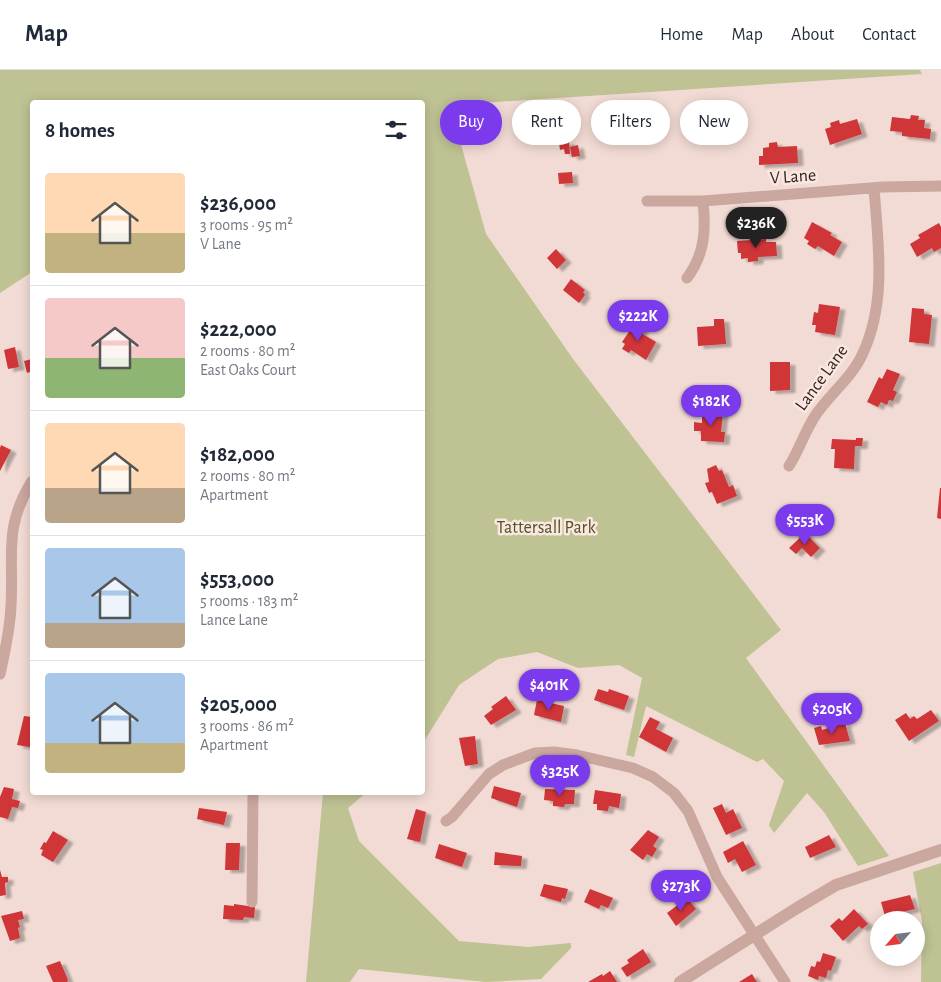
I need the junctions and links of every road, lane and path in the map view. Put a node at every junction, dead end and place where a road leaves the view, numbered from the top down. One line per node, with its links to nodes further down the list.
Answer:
1 (941, 186): 2 (street, V Lane)
2 (874, 188): 4 (street, V Lane); 6 (street, Lance Lane)
3 (647, 201): 4 (street, V Lane)
4 (703, 201): 5 (street)
5 (687, 278)
6 (789, 466)
7 (30, 485): 8 (street)
8 (0, 674)
9 (253, 795): 12 (street)
10 (446, 821): 13 (street)
11 (941, 850): 13 (street)
12 (252, 902)
13 (754, 935): 14 (street); 15 (street)
14 (680, 982)
15 (785, 982)

